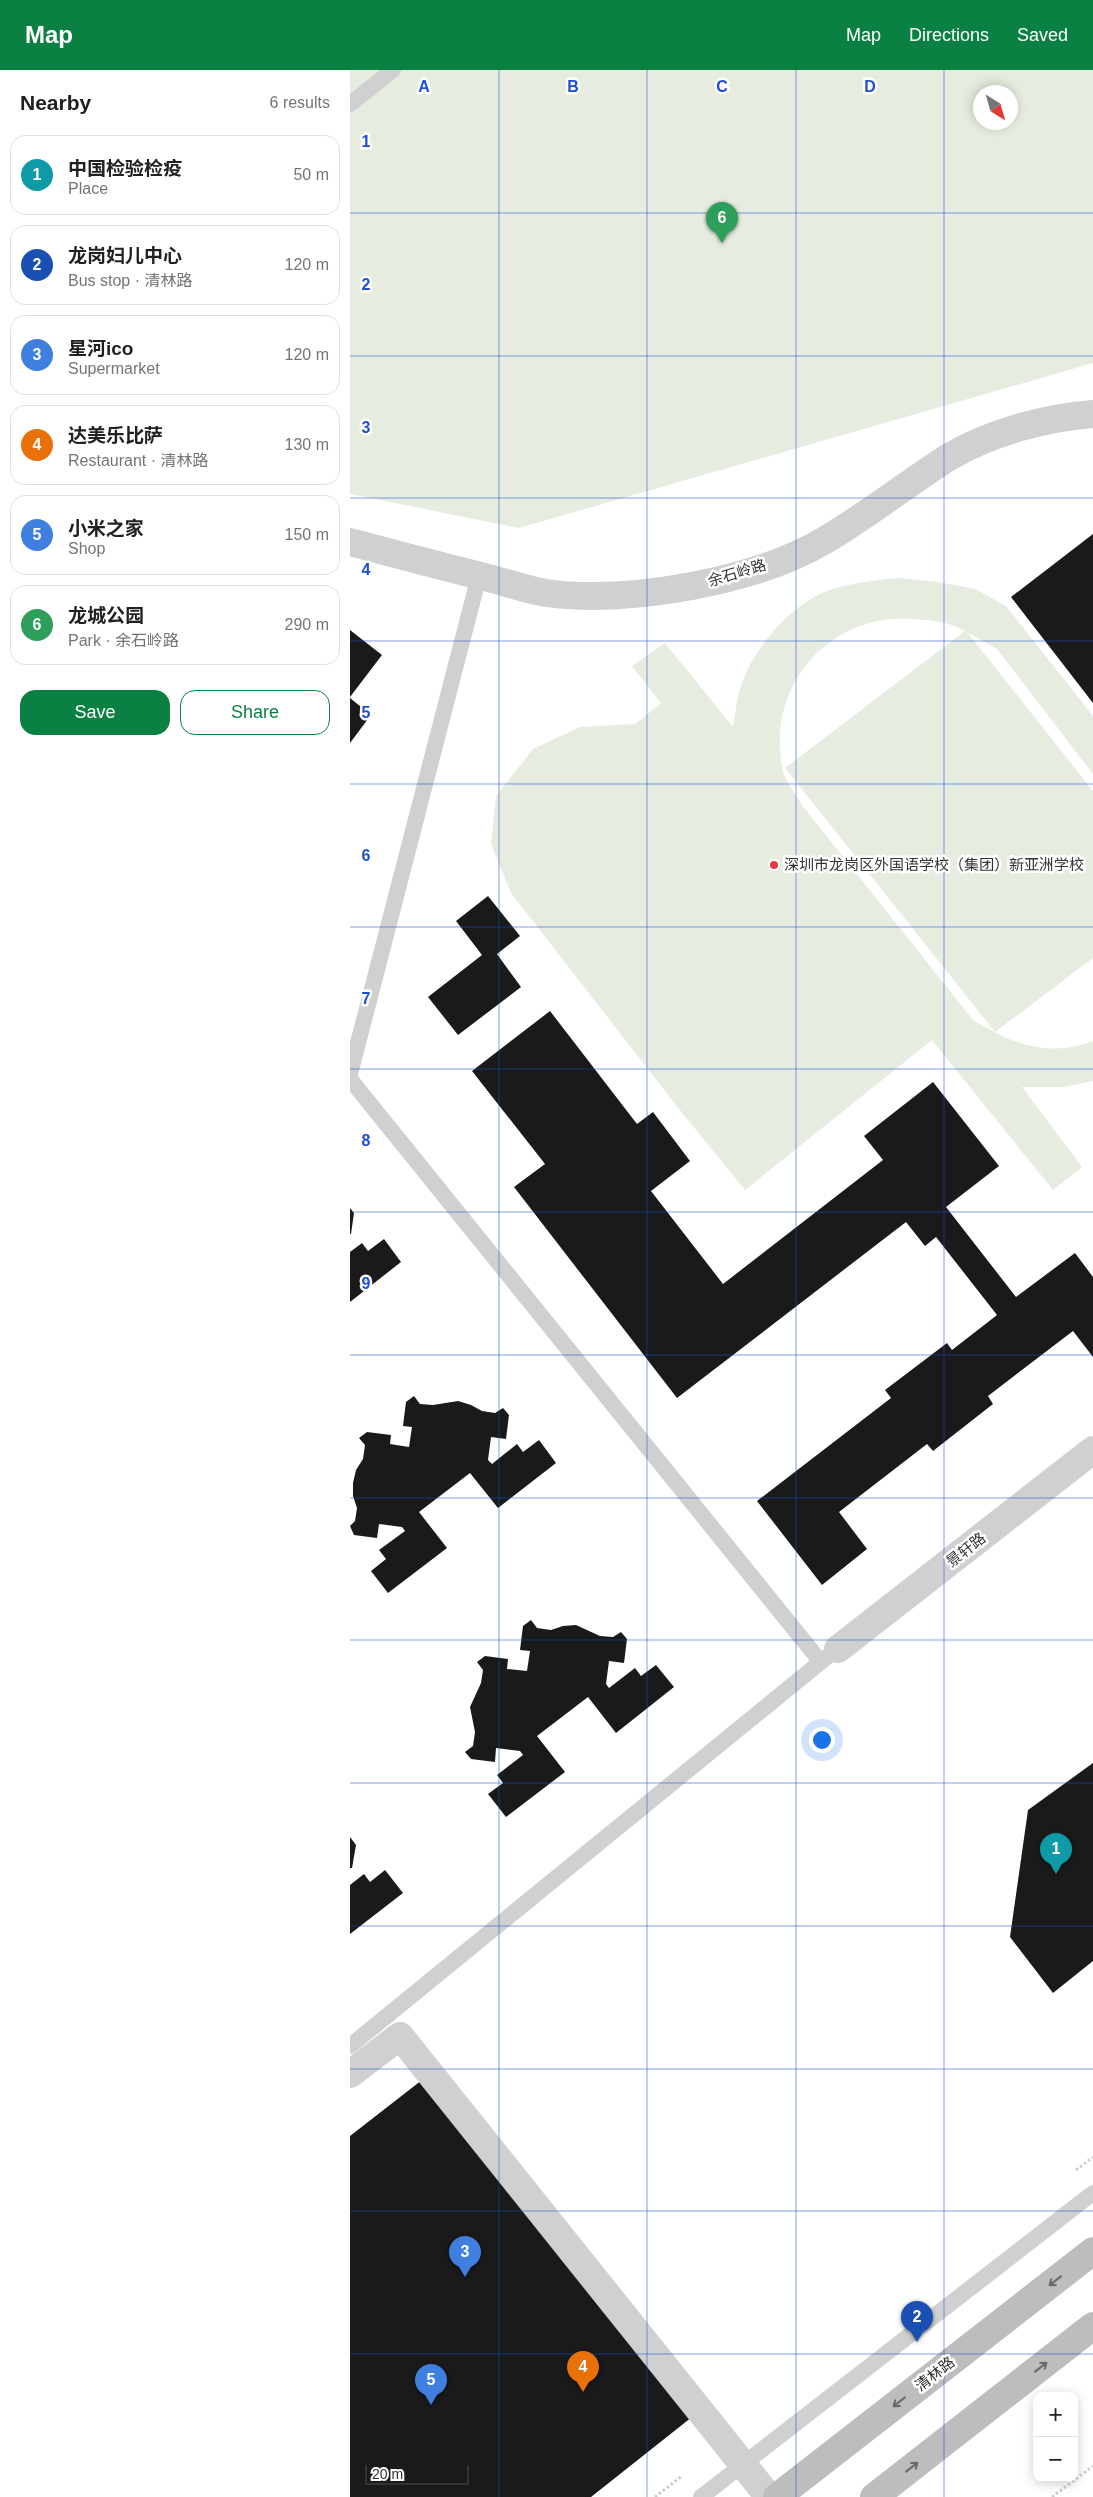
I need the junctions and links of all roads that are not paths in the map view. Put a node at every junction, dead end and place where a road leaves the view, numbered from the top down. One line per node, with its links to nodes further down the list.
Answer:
1 (393, 70): 2 (lane)
2 (350, 104)
3 (1093, 414): 5 (street, 余石岭路)
4 (350, 542): 5 (street, 余石岭路)
5 (479, 576): 6 (lane)
6 (350, 1074)
7 (350, 1079): 9 (lane)
8 (1093, 1450): 9 (street, 景轩路)
9 (829, 1655): 10 (lane)
10 (350, 2046)
11 (350, 2074): 15 (street)
12 (1093, 2193): 15 (lane)
13 (1093, 2251): 18 (main road, 清林路, one-way to 18)
14 (1093, 2326): 19 (main road, one-way to 14)
15 (743, 2465): 16 (lane); 17 (street)
16 (701, 2497)
17 (769, 2497)
18 (777, 2497)
19 (874, 2497)

